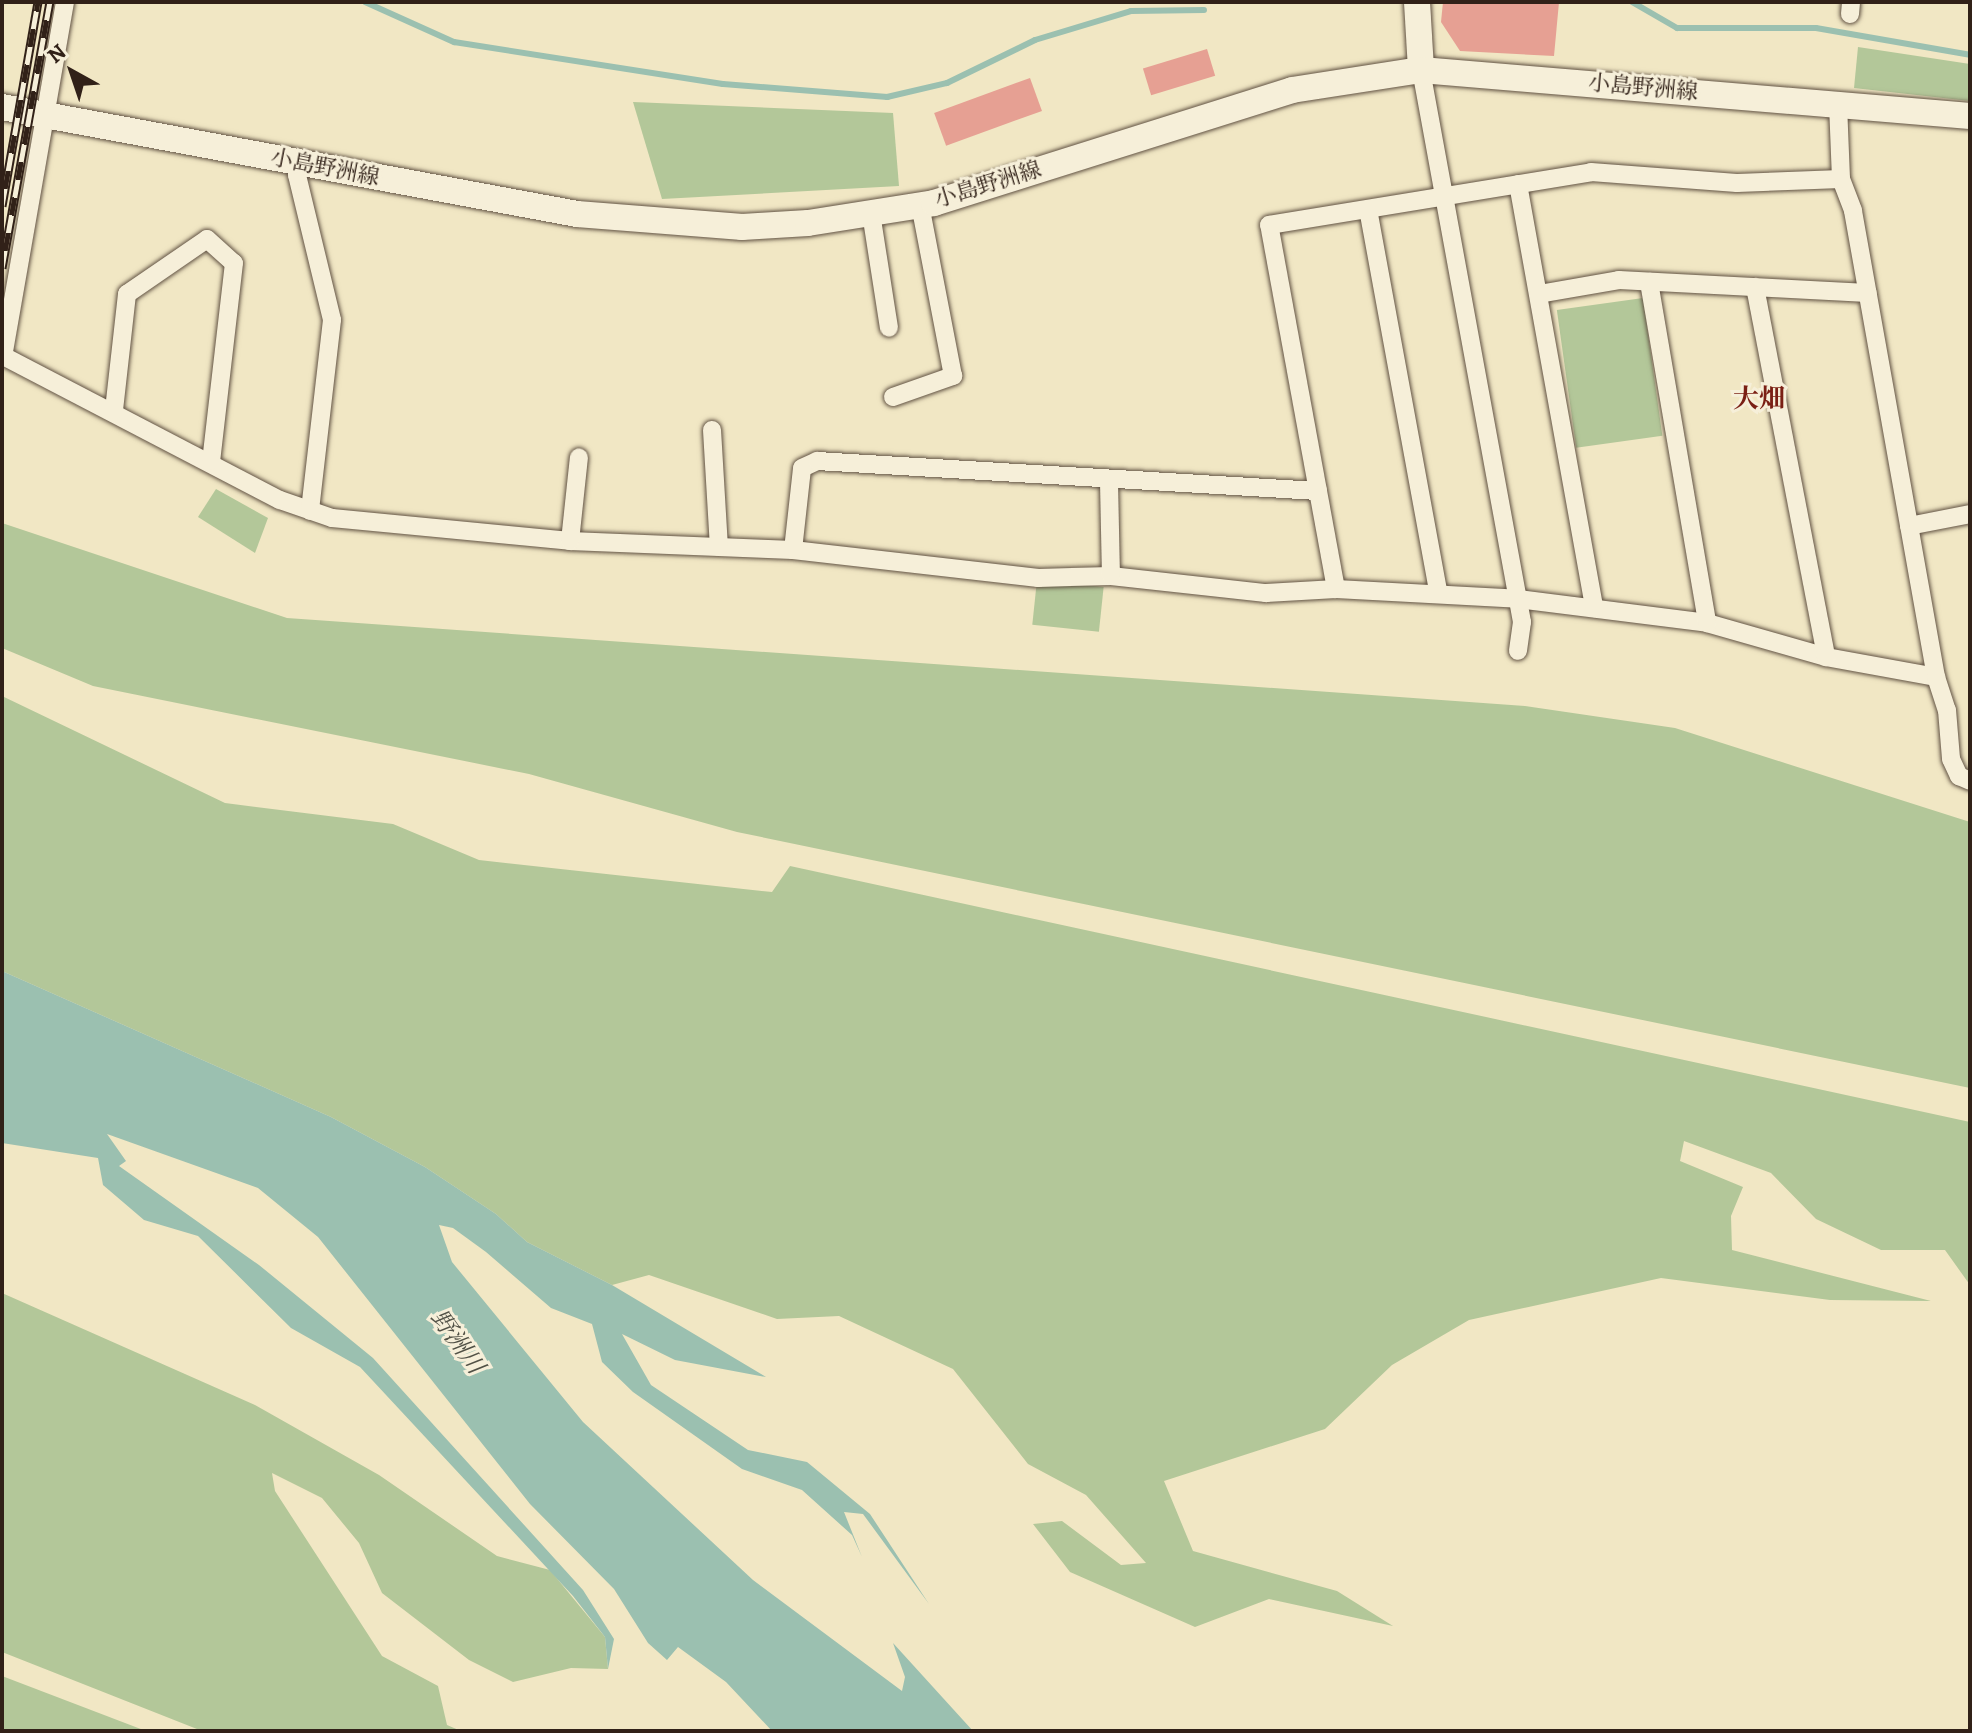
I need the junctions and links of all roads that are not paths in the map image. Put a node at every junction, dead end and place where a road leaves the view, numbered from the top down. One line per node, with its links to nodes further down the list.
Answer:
1 (65, 2): 6 (street)
2 (1417, 2): 3 (main road)
3 (1421, 70): 4 (main road, 小島野洲線); 11 (street); 12 (main road, 小島野洲線)
4 (1838, 104): 7 (main road, 小島野洲線); 9 (street)
5 (2, 107): 6 (main road, 小島野洲線)
6 (43, 116): 8 (main road, 小島野洲線); 21 (street)
7 (1970, 116)
8 (298, 162): 14 (main road, 小島野洲線); 27 (street)
9 (1841, 179): 10 (street); 17 (street)
10 (1518, 184): 11 (street); 18 (street)
11 (1444, 196): 13 (street); 36 (street)
12 (920, 205): 14 (main road, 小島野洲線); 20 (street)
13 (1368, 209): 26 (street); 35 (street)
14 (871, 213): 19 (street)
15 (1649, 282): 16 (street); 18 (street); 38 (street)
16 (1755, 287): 17 (street); 40 (street)
17 (1868, 293): 29 (street)
18 (1539, 294): 37 (street)
19 (889, 328)
20 (893, 397)
21 (114, 410): 24 (street); 24 (street)
22 (712, 430): 31 (street)
23 (579, 457): 30 (street)
24 (211, 461): 27 (street)
25 (1109, 482): 26 (street); 32 (street); 33 (street)
26 (1318, 491): 34 (street)
27 (310, 511): 30 (street)
28 (1970, 514): 29 (street)
29 (1909, 526): 41 (street)
30 (570, 541): 31 (street)
31 (719, 547): 32 (street)
32 (793, 550): 33 (street)
33 (1111, 576): 34 (street)
34 (1336, 589): 35 (street)
35 (1439, 594): 36 (street)
36 (1518, 599): 37 (street); 39 (street)
37 (1594, 608): 38 (street)
38 (1707, 623): 40 (street)
39 (1518, 651)
40 (1826, 657): 41 (street)
41 (1936, 677): 42 (street)
42 (1970, 781)

